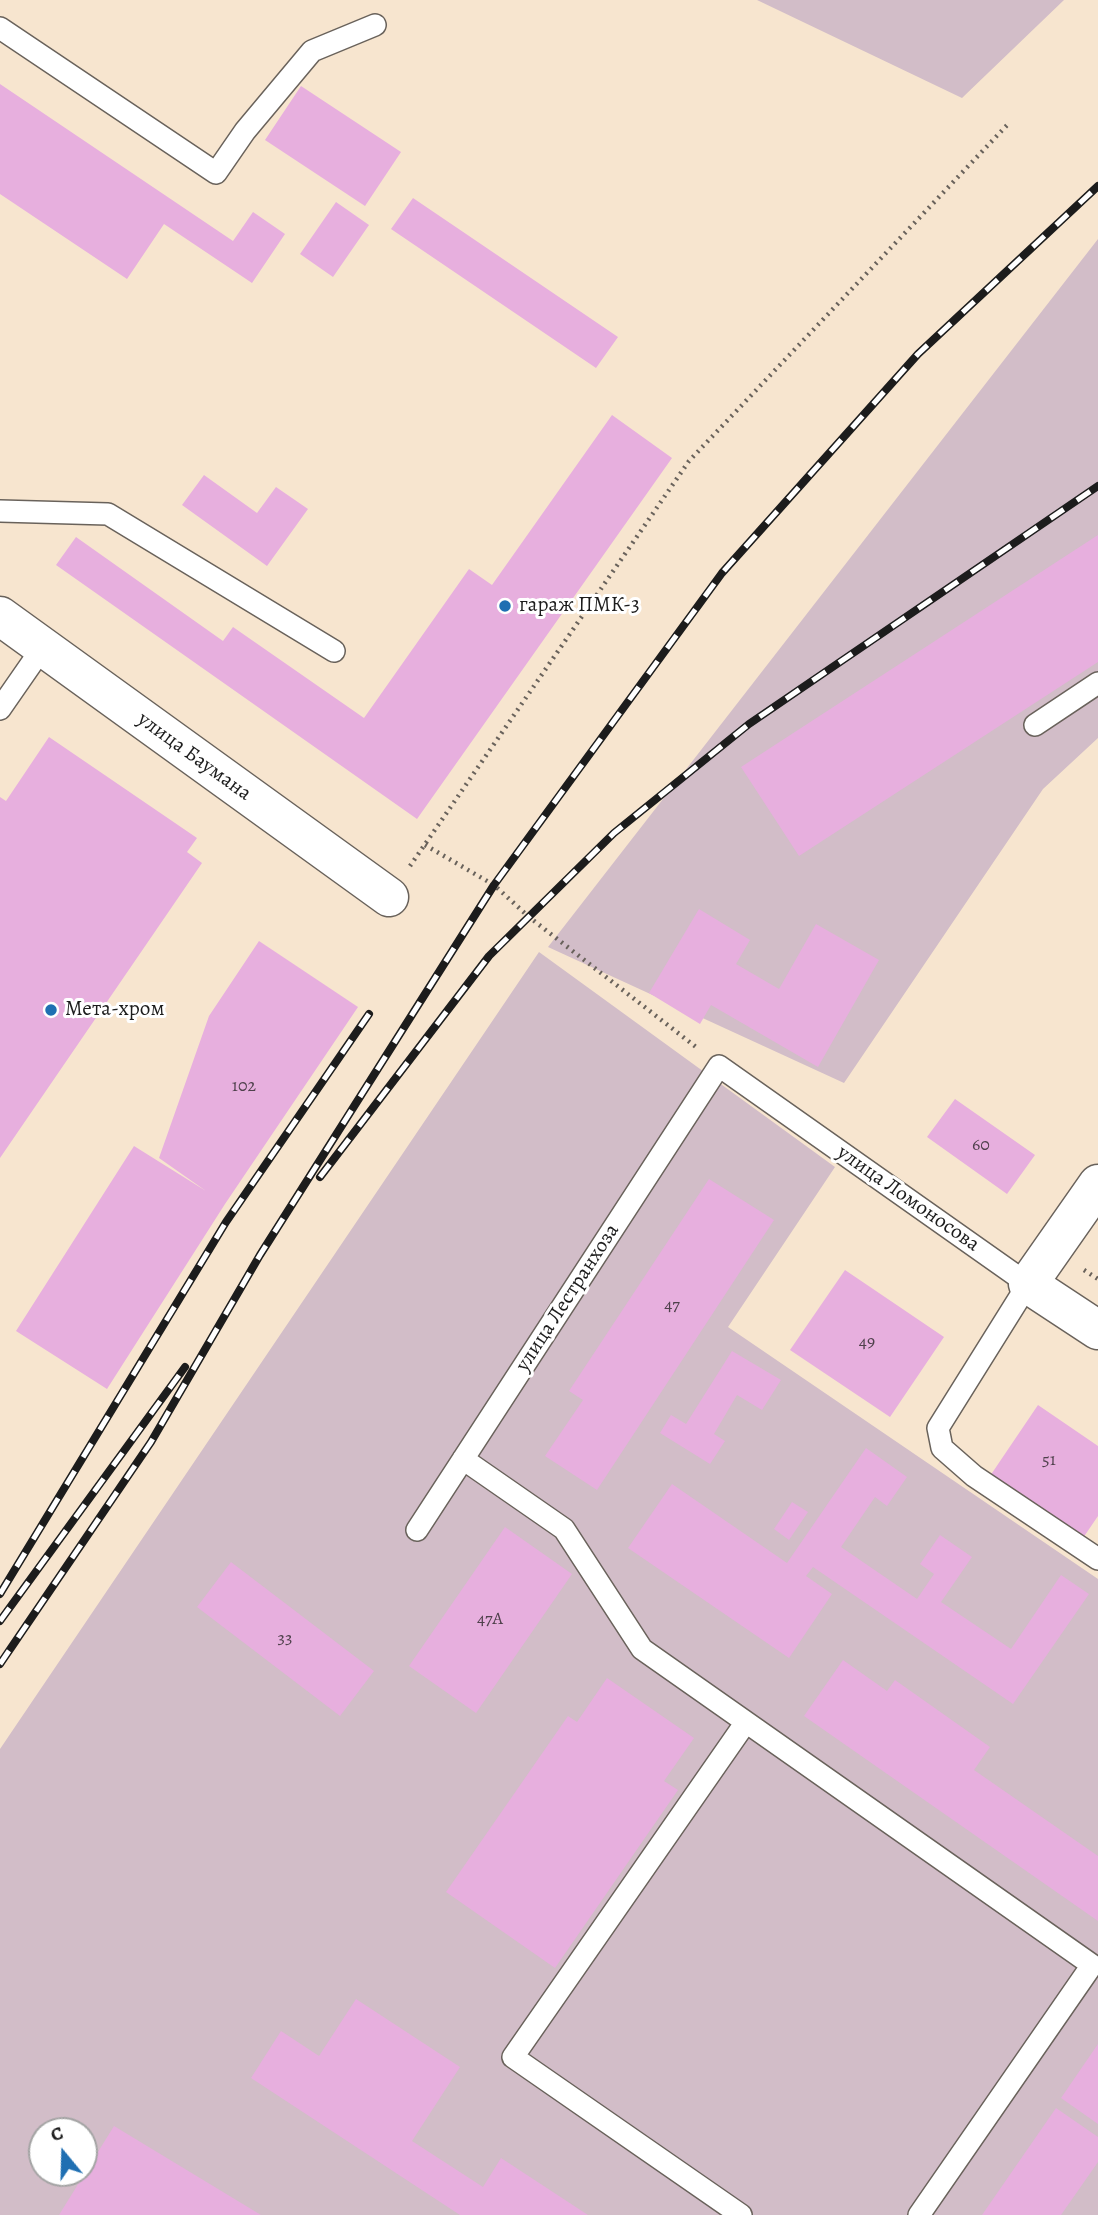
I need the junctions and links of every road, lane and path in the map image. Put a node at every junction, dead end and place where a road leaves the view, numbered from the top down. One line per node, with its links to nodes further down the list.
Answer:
1 (375, 25): 2 (lane)
2 (0, 29)
3 (1010, 122): 12 (path)
4 (0, 511): 7 (lane)
5 (0, 616): 6 (street, улица Баумана)
6 (43, 647): 9 (lane); 11 (street, улица Баумана)
7 (334, 651)
8 (1098, 682): 10 (lane)
9 (0, 709)
10 (1035, 725)
11 (388, 897)
12 (719, 1066): 14 (lane, улица Ломоносова); 16 (lane, улица Лестранхоза)
13 (1098, 1184): 14 (street)
14 (1028, 1284): 15 (street, улица Ломоносова); 18 (lane)
15 (1098, 1331)
16 (463, 1460): 17 (lane, улица Лестранхоза); 19 (lane)
17 (417, 1530)
18 (1098, 1559)
19 (746, 1723): 20 (lane); 21 (lane)
20 (741, 2215)
21 (919, 2215)

